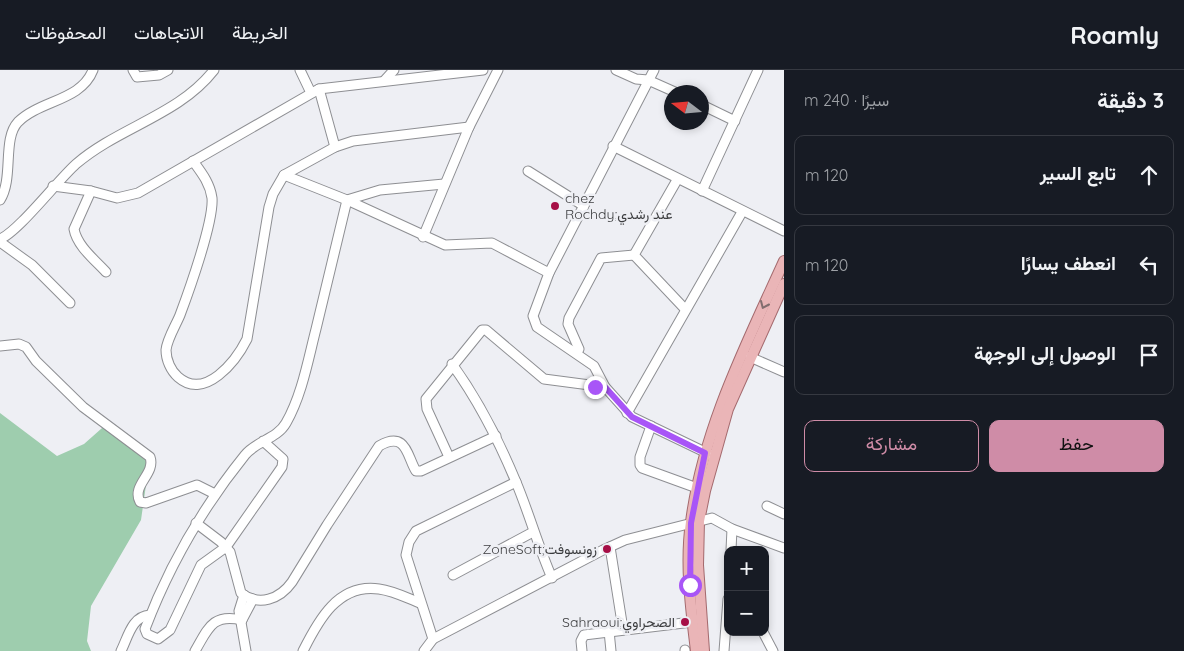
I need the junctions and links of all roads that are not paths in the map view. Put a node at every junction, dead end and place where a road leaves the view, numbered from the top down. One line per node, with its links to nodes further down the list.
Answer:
1 (93, 70): 29 (street)
2 (133, 70): 3 (street)
3 (168, 70)
4 (214, 70): 26 (street)
5 (300, 70): 15 (street)
6 (394, 70): 13 (street)
7 (483, 70): 13 (street)
8 (498, 70): 18 (street)
9 (616, 70): 12 (street)
10 (654, 70): 12 (street)
11 (758, 70): 17 (street)
12 (648, 80): 14 (street); 19 (street)
13 (384, 82): 15 (street)
14 (664, 87)
15 (315, 91): 20 (street); 21 (street)
16 (709, 108): 17 (street)
17 (735, 121): 28 (street)
18 (469, 127): 20 (street); 25 (street)
19 (613, 146): 24 (street); 31 (street)
20 (334, 147): 23 (street)
21 (193, 161): 23 (street); 27 (street)
22 (528, 171): 31 (street)
23 (284, 175): 30 (street)
24 (676, 180): 28 (street); 36 (street)
25 (444, 184): 30 (street); 34 (street)
26 (53, 186): 27 (street); 35 (street)
27 (91, 191): 38 (street)
28 (702, 191): 32 (street)
29 (0, 200)
30 (346, 200): 34 (street); 52 (street)
31 (584, 206): 39 (street)
32 (742, 212): 33 (street); 42 (street)
33 (784, 231)
34 (423, 236): 39 (street)
35 (0, 240): 41 (street)
36 (634, 255): 42 (street); 44 (street)
37 (784, 261): 53 (main road, one-way to 53)
38 (106, 272)
39 (549, 273): 44 (street)
40 (784, 284): 45 (main road)
41 (70, 303)
42 (685, 309): 49 (street)
43 (0, 346): 57 (street)
44 (577, 353): 48 (street)
45 (750, 357): 47 (street); 53 (main road)
46 (452, 364): 48 (street); 51 (street); 54 (street)
47 (784, 372)
48 (605, 387): 49 (street)
49 (627, 413): 50 (street)
50 (651, 426): 53 (street); 56 (street)
51 (496, 436): 54 (street); 55 (street)
52 (264, 441): 57 (street); 65 (street)
53 (709, 454): 56 (main road); 60 (main road)
54 (449, 457): 71 (street)
55 (516, 482): 63 (street); 72 (street)
56 (697, 488): 60 (main road)
57 (215, 494): 61 (street)
58 (767, 506): 59 (street)
59 (784, 514)
60 (695, 522): 62 (street); 66 (street); 75 (main road); 89 (main road)
61 (196, 523): 65 (street); 73 (street)
62 (732, 529): 64 (street); 67 (street)
63 (532, 532): 68 (street); 69 (street)
64 (731, 546)
65 (226, 547): 70 (street); 73 (street)
66 (610, 547): 69 (street); 76 (street)
67 (784, 548)
68 (453, 575)
69 (552, 578): 80 (street)
70 (244, 595): 71 (street); 74 (street)
71 (253, 599): 74 (street)
72 (420, 603): 80 (street); 84 (street)
73 (150, 615): 81 (street)
74 (242, 620): 82 (street); 83 (street)
75 (692, 622): 76 (street); 88 (main road)
76 (623, 629): 77 (street)
77 (609, 631): 86 (street); 87 (street)
78 (725, 636): 90 (street)
79 (765, 636): 91 (street)
80 (432, 639): 85 (street)
81 (121, 651)
82 (195, 651)
83 (246, 651)
84 (303, 651)
85 (424, 651)
86 (582, 651)
87 (611, 651)
88 (696, 651)
89 (704, 651)
90 (724, 651)
91 (773, 651)

